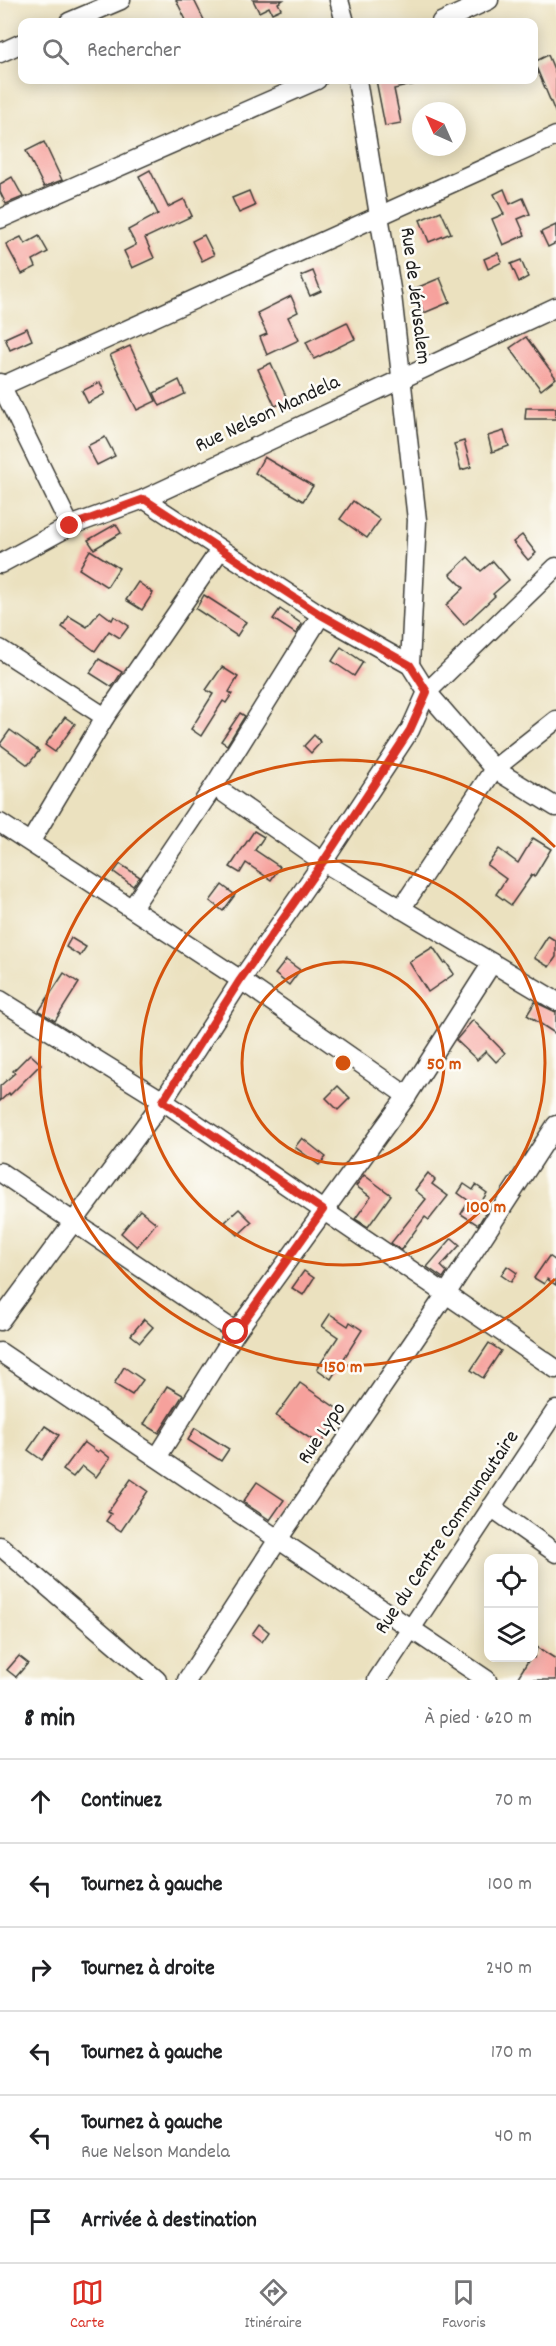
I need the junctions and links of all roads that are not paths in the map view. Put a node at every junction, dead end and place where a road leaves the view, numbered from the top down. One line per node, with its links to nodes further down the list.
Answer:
1 (121, 0): 4 (street)
2 (339, 0): 5 (street)
3 (489, 0): 6 (street)
4 (78, 18)
5 (344, 18)
6 (450, 18)
7 (18, 45): 8 (street)
8 (0, 52)
9 (308, 84): 13 (street)
10 (358, 84): 12 (street, Rue de Jérusalem)
11 (556, 136): 12 (street)
12 (380, 215): 15 (street, Rue de Jérusalem); 16 (street)
13 (0, 219)
14 (556, 307): 15 (street, Rue Nelson Mandela)
15 (402, 377): 17 (street, Rue Nelson Mandela); 24 (street, Rue de Jérusalem)
16 (0, 386): 18 (street)
17 (144, 499): 18 (street, Rue Nelson Mandela); 19 (street)
18 (70, 526): 20 (street, Rue Nelson Mandela)
19 (220, 550): 22 (street); 26 (street)
20 (0, 564)
21 (556, 567): 25 (street)
22 (321, 615): 24 (street); 29 (street)
23 (0, 649): 26 (street)
24 (410, 665): 25 (street)
25 (427, 692): 28 (street); 33 (street)
26 (105, 717): 32 (street)
27 (556, 720): 28 (street)
28 (494, 769): 30 (street); 35 (street)
29 (214, 786): 33 (street); 34 (street)
30 (556, 807)
31 (0, 823): 32 (street)
32 (31, 841): 34 (street)
33 (323, 862): 35 (street); 37 (street)
34 (132, 908): 37 (street)
35 (401, 909): 36 (street)
36 (492, 963): 39 (street); 40 (street)
37 (240, 980): 40 (street); 41 (street)
38 (0, 1000): 41 (street)
39 (556, 1001)
40 (407, 1096): 44 (street)
41 (163, 1101): 44 (street); 45 (street)
42 (556, 1125): 46 (street, Rue Lypo)
43 (0, 1173): 45 (street)
44 (323, 1210): 46 (street); 48 (street)
45 (73, 1220): 47 (street); 48 (street)
46 (446, 1294): 50 (street); 54 (street, Rue Lypo)
47 (0, 1321)
48 (236, 1332): 52 (street)
49 (0, 1352): 52 (street)
50 (556, 1368)
51 (556, 1410): 53 (street, Rue du Centre Communautaire)
52 (158, 1456): 54 (street)
53 (492, 1507): 56 (street); 57 (street, Rue du Centre Communautaire)
54 (279, 1538): 57 (street); 59 (street, Rue Lypo)
55 (0, 1546): 58 (street)
56 (556, 1553)
57 (412, 1628): 60 (street, Rue du Centre Communautaire); 61 (street)
58 (157, 1680)
59 (186, 1680)
60 (377, 1680)
61 (487, 1680)

